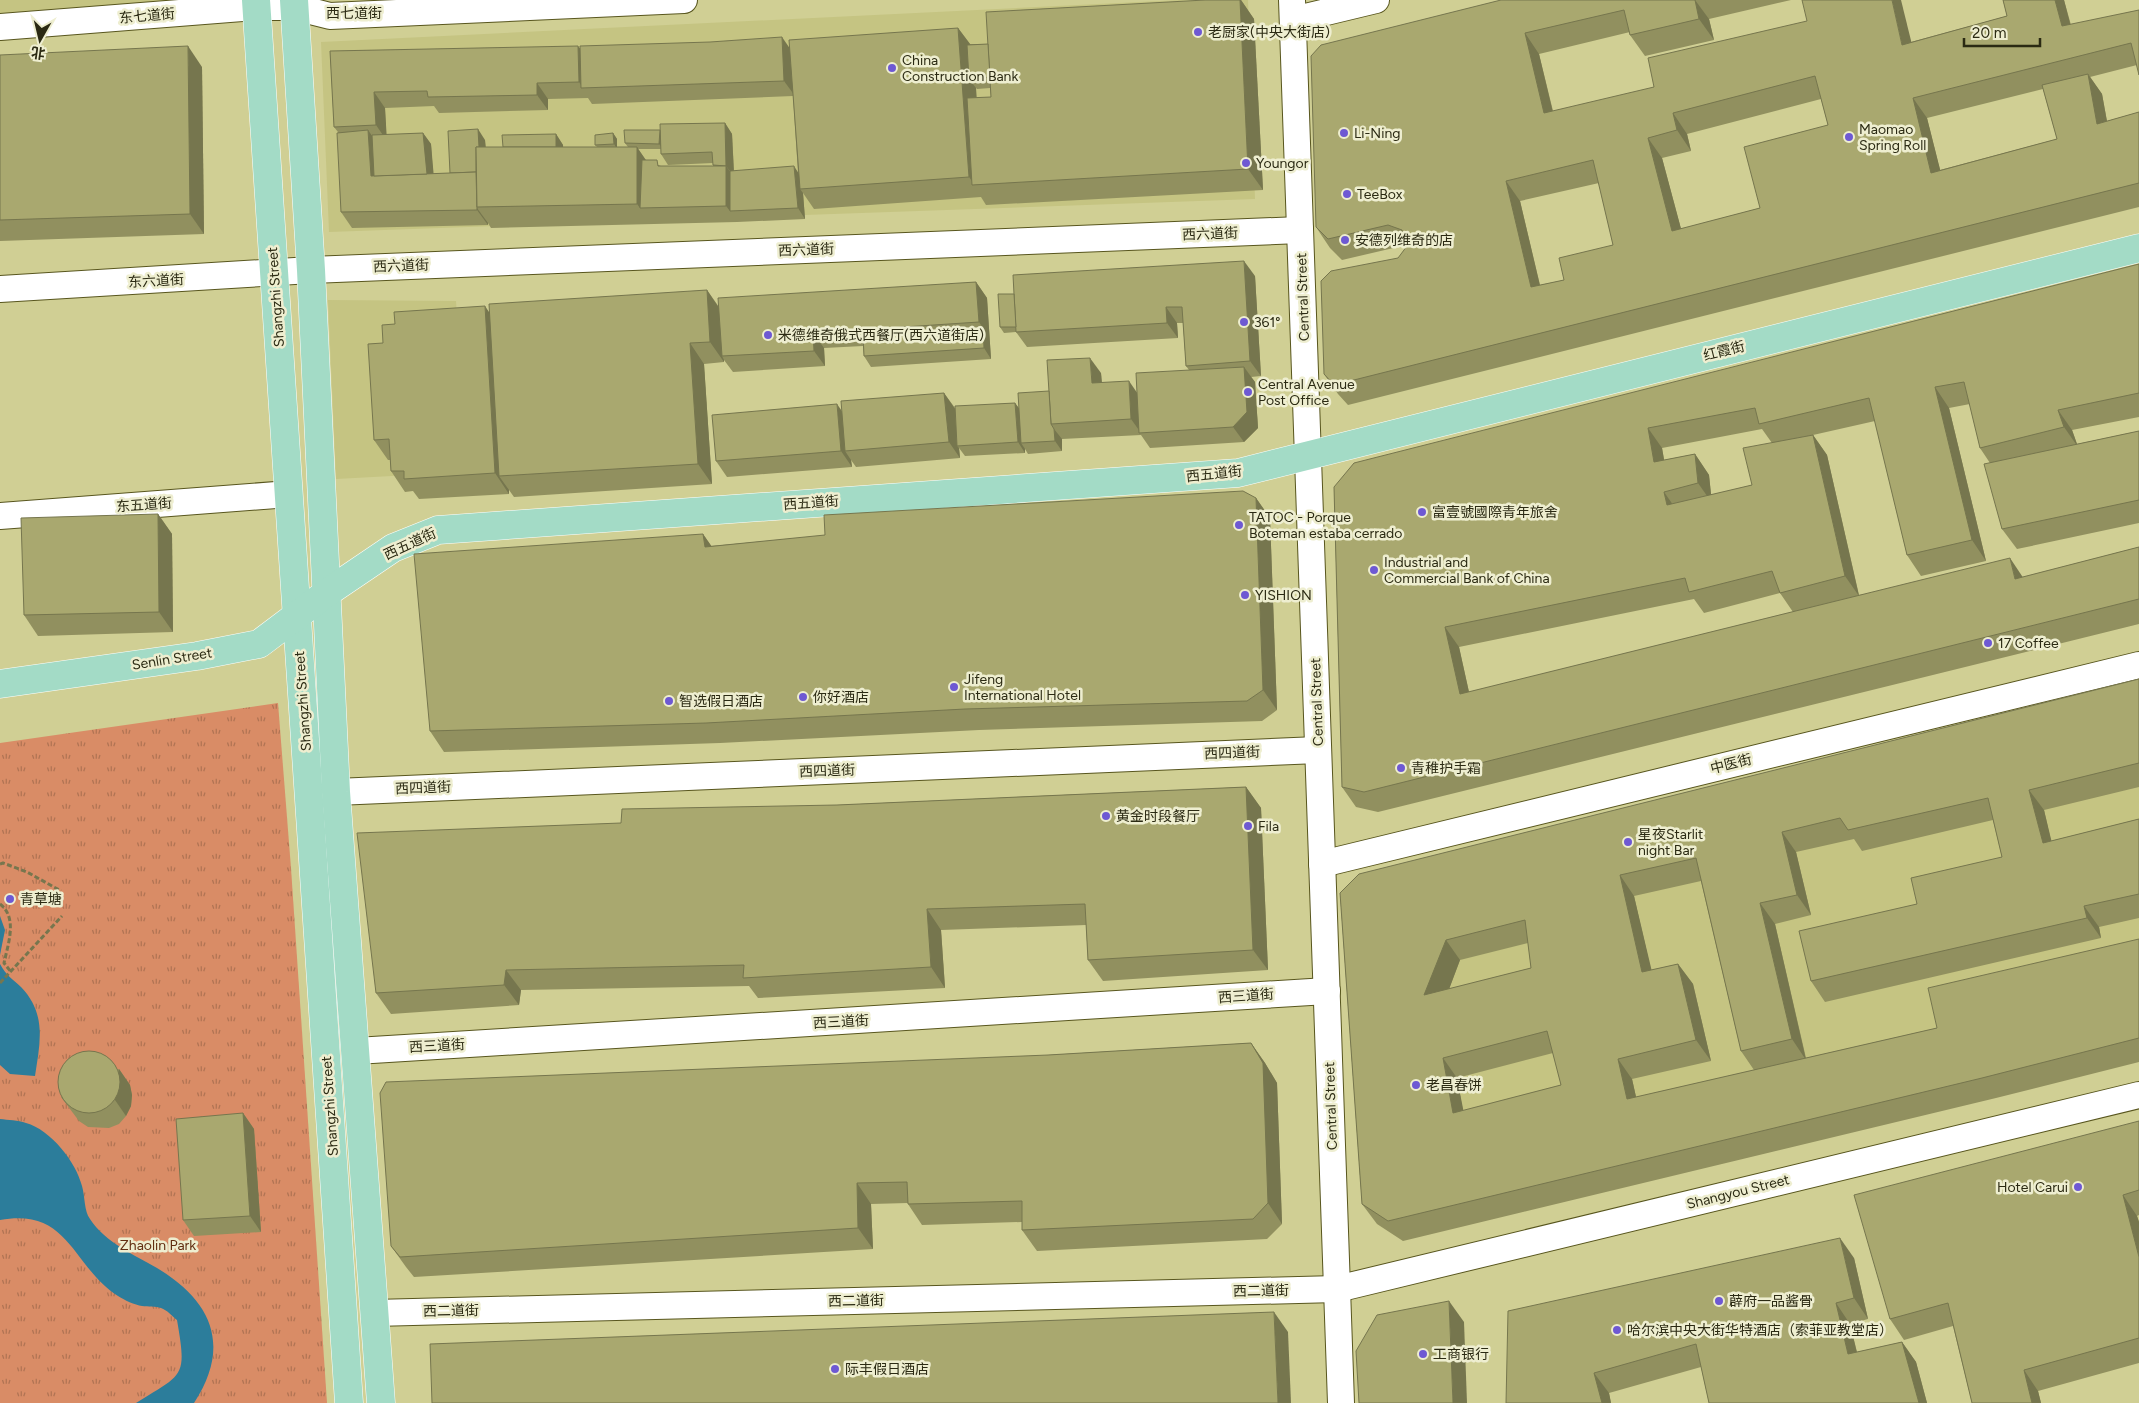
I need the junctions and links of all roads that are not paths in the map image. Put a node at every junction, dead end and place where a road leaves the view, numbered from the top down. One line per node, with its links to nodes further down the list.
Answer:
1 (684, 0): 4 (street, 西七道街)
2 (1376, 0): 5 (street)
3 (256, 3): 4 (street, 东七道街); 6 (street, 东七道街); 10 (main road, Shangzhi Street)
4 (294, 4): 9 (main road, Shangzhi Street)
5 (1293, 10): 7 (street, Central Street)
6 (0, 27)
7 (1300, 230): 9 (street, 西六道街); 12 (street, Central Street)
8 (2139, 248): 12 (main road, 红霞街)
9 (311, 270): 10 (street, 东六道街); 15 (main road, Shangzhi Street)
10 (274, 274): 11 (street, 东六道街); 13 (main road, Shangzhi Street)
11 (0, 290)
12 (1308, 454): 15 (main road, 西五道街); 19 (street, Central Street)
13 (289, 494): 14 (street, 东五道街); 16 (main road, Shangzhi Street)
14 (0, 516)
15 (328, 592): 16 (main road, Senlin Street); 20 (main road, Shangzhi Street)
16 (298, 616): 18 (main road, Senlin Street); 27 (main road, Shangzhi Street)
17 (2139, 665): 21 (street, 中医街)
18 (0, 684)
19 (1318, 750): 20 (street, 西四道街); 21 (street, Central Street)
20 (336, 792): 23 (main road, Shangzhi Street)
21 (1322, 864): 22 (street, Central Street)
22 (1327, 991): 23 (street, 西三道街); 25 (street, Central Street)
23 (356, 1051): 26 (main road, Shangzhi Street)
24 (2139, 1095): 25 (street, Shangyou Street)
25 (1337, 1289): 26 (street, 西二道街); 29 (street, Central Street)
26 (374, 1313): 28 (main road, Shangzhi Street)
27 (349, 1403)
28 (381, 1403)
29 (1341, 1403)

